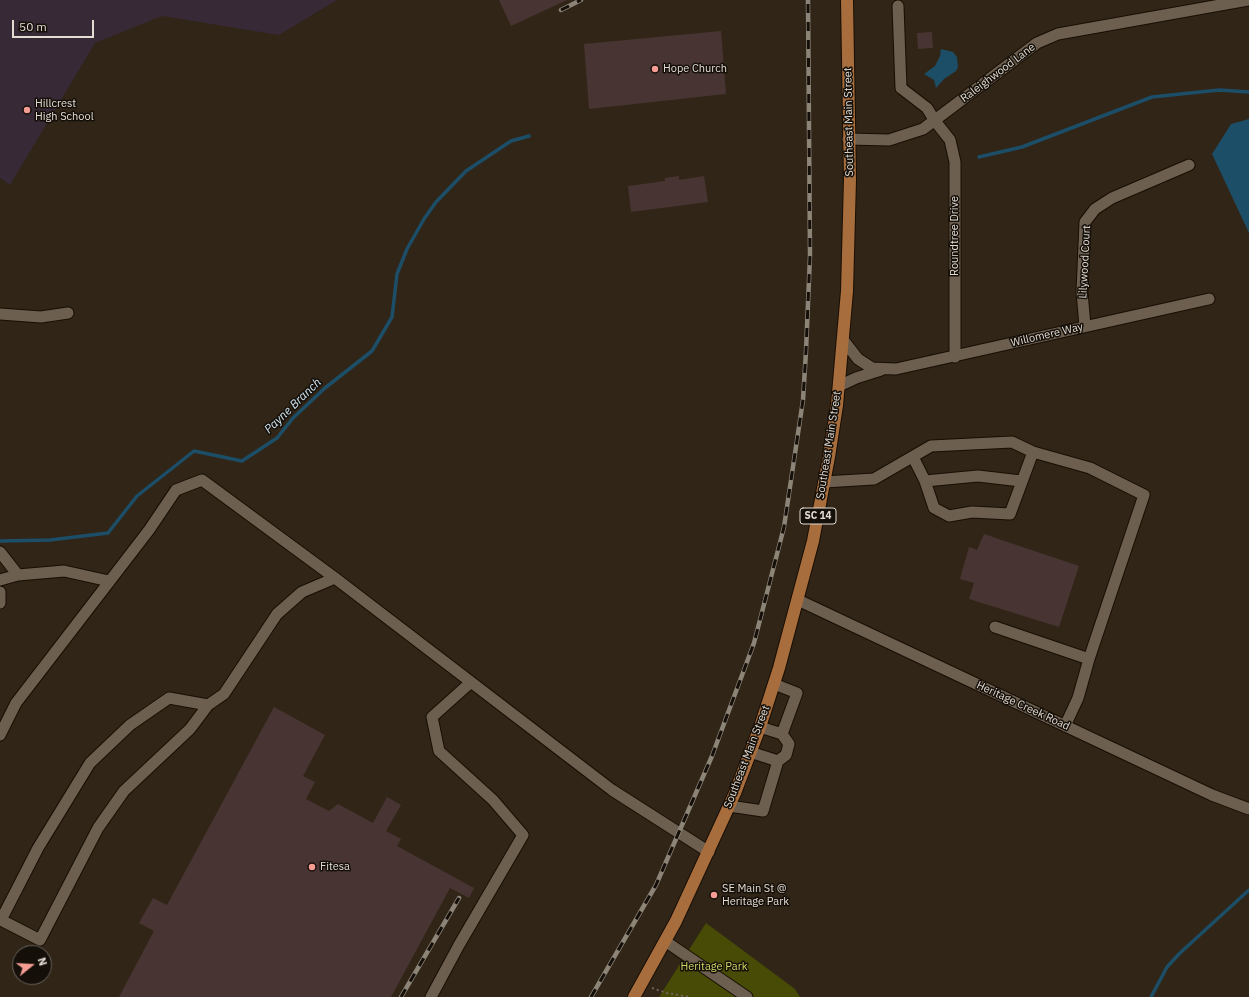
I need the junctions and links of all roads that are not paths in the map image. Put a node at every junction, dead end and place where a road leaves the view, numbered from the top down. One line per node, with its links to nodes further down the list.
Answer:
1 (847, 0): 5 (main road, Southeast Main Street / SC 14)
2 (1248, 0): 4 (street, Raleighwood Lane)
3 (898, 6): 4 (street, Roundtree Drive)
4 (935, 121): 5 (street, Raleighwood Lane); 12 (street, Roundtree Drive)
5 (848, 139): 11 (main road, Southeast Main Street / SC 14)
6 (1189, 165): 10 (street, Lilywood Court)
7 (1209, 299): 10 (street, Willomere Way)
8 (68, 313): 9 (street)
9 (0, 314)
10 (1085, 326): 12 (street, Willomere Way)
11 (844, 341): 13 (street, Willomere Way); 14 (main road, Southeast Main Street / SC 14)
12 (955, 357): 13 (street, Willomere Way)
13 (885, 369): 14 (street, Willomere Way)
14 (839, 386): 19 (main road, Southeast Main Street / SC 14)
15 (1033, 452): 16 (street); 18 (street); 29 (street)
16 (913, 457): 17 (street); 19 (street)
17 (925, 481): 18 (street); 18 (street)
18 (1021, 481)
19 (824, 482): 26 (main road, Southeast Main Street / SC 14)
20 (0, 552): 21 (street)
21 (18, 575): 23 (street); 24 (street)
22 (335, 578): 24 (street); 30 (street); 32 (street)
23 (0, 580)
24 (109, 581): 36 (street)
25 (0, 592): 27 (street)
26 (798, 600): 31 (main road, Southeast Main Street / SC 14); 33 (street, Heritage Creek Road)
27 (0, 603)
28 (995, 627): 29 (street)
29 (1089, 659): 33 (street)
30 (470, 683): 41 (street); 43 (street)
31 (774, 684): 34 (main road, Southeast Main Street / SC 14); 35 (street)
32 (208, 705): 32 (street)
33 (1066, 726): 40 (street, Heritage Creek Road)
34 (760, 727): 35 (street); 37 (main road, Southeast Main Street / SC 14)
35 (782, 734): 38 (street)
36 (0, 735)
37 (750, 752): 38 (street); 39 (main road, Southeast Main Street / SC 14)
38 (778, 761): 39 (street)
39 (729, 806): 41 (main road, Southeast Main Street / SC 14)
40 (1249, 809)
41 (709, 852): 42 (main road, Southeast Main Street / SC 14)
42 (665, 941): 44 (main road, Southeast Main Street / SC 14); 45 (street)
43 (431, 997)
44 (634, 997)
45 (747, 997)

